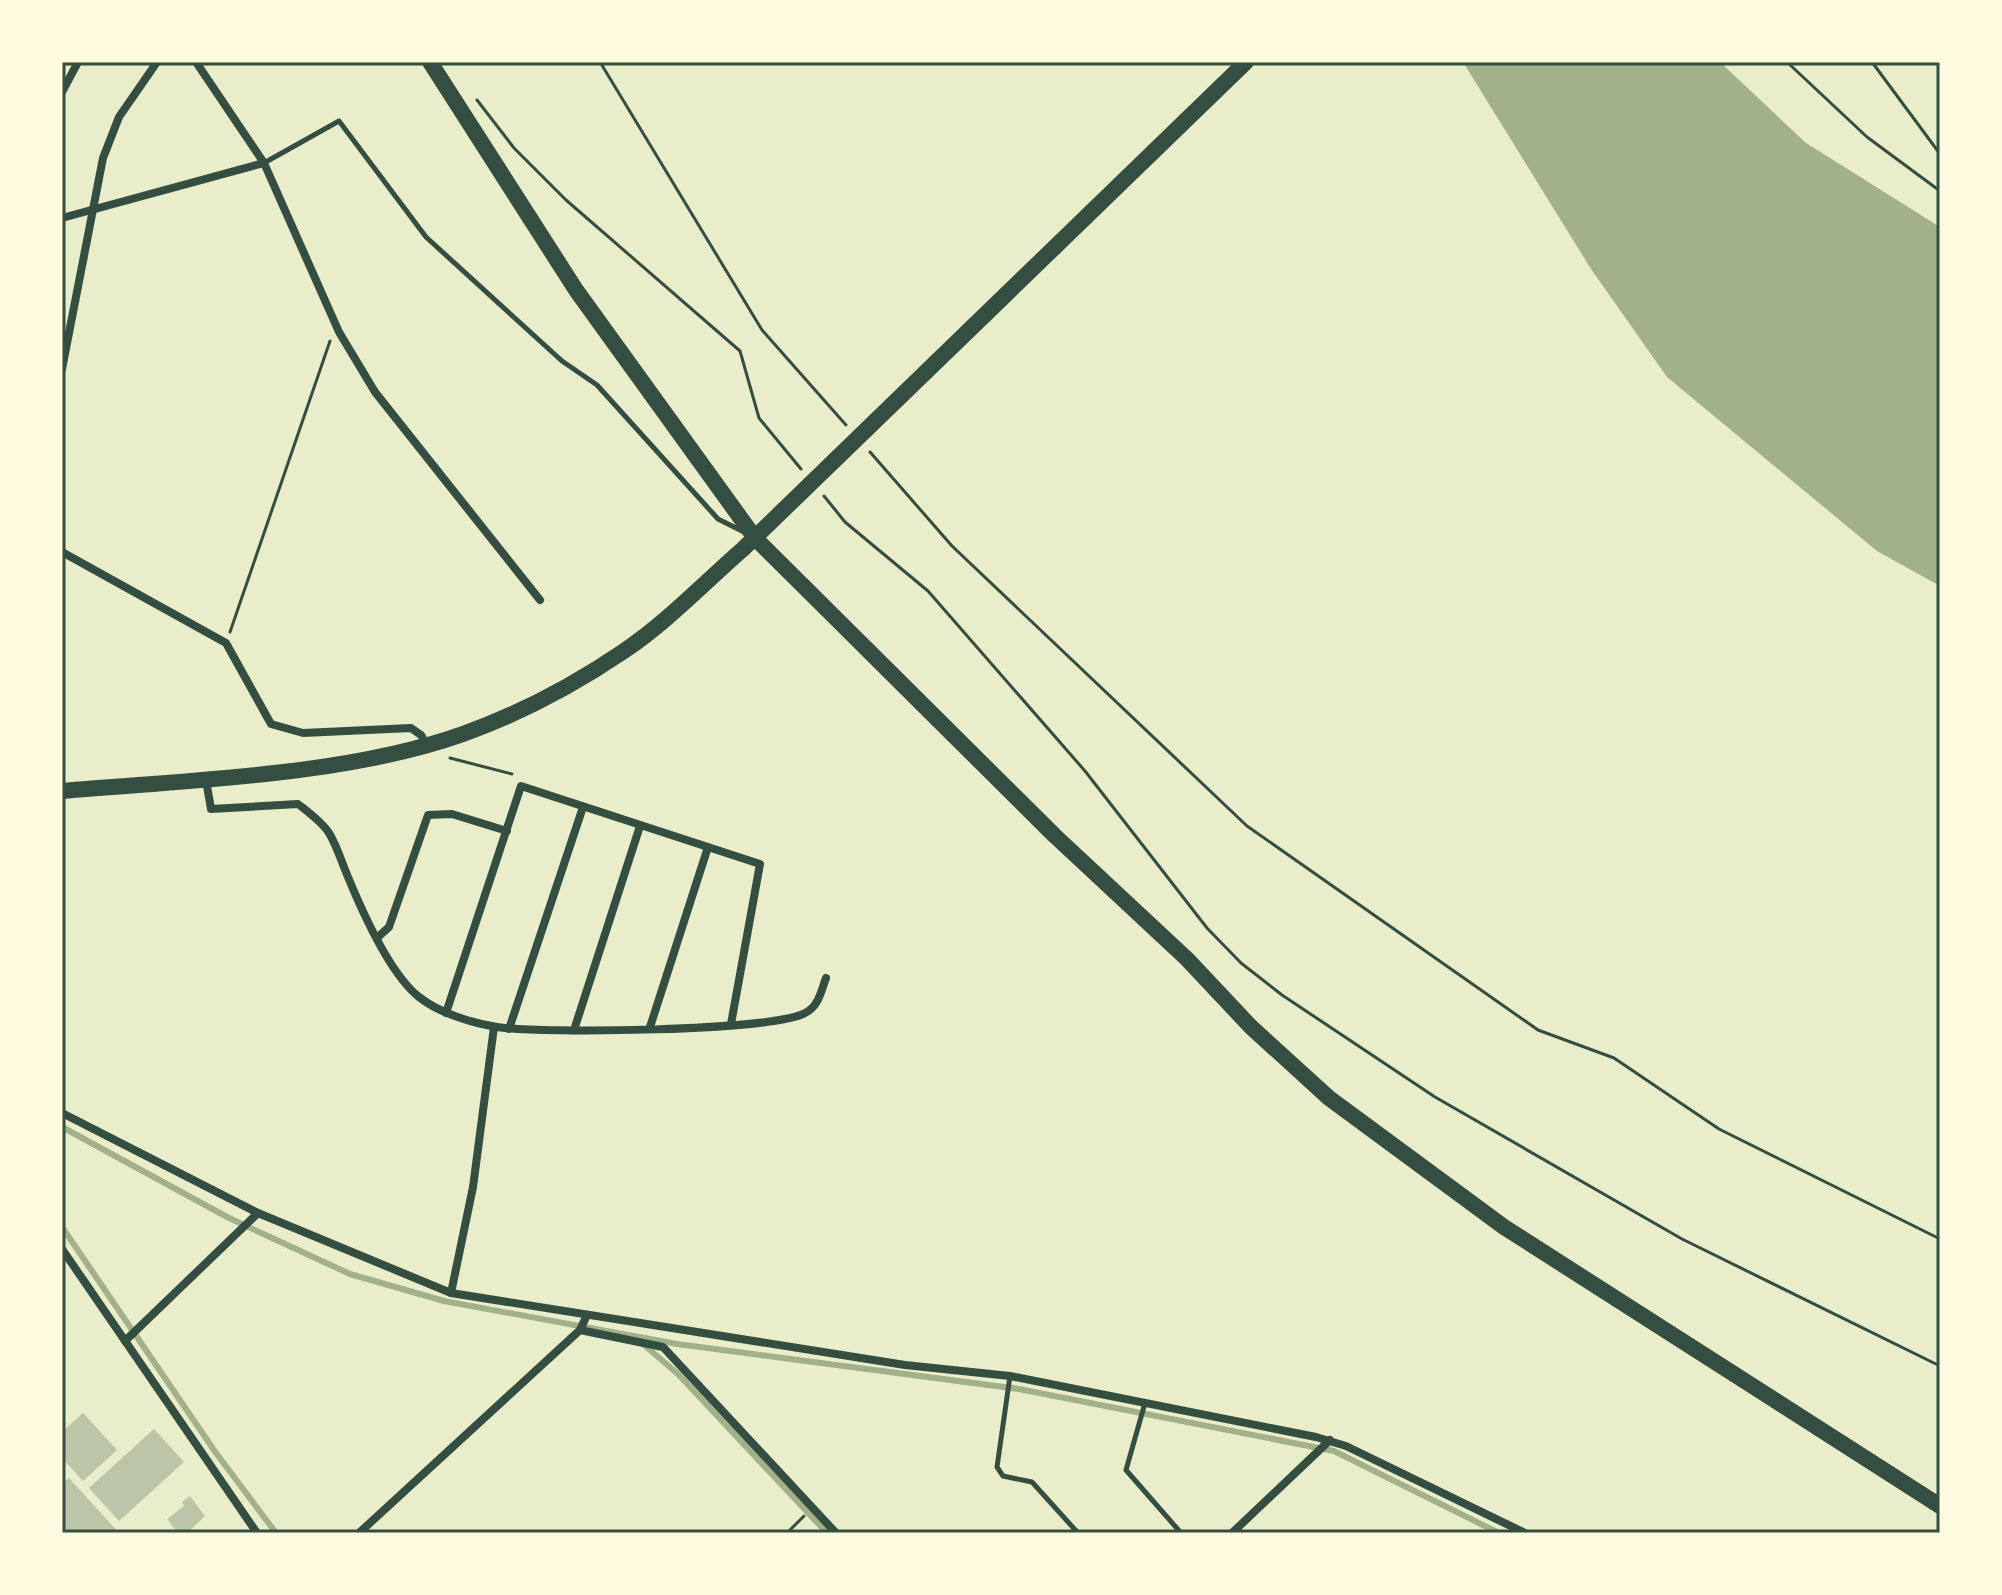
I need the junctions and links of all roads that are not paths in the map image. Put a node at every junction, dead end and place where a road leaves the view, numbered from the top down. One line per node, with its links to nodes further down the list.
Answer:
1 (78, 62): 6 (street)
2 (157, 62): 8 (street)
3 (196, 62): 7 (street)
4 (430, 62): 11 (main road)
5 (1246, 62): 11 (main road)
6 (62, 92)
7 (264, 163): 8 (street); 11 (lane); 13 (street)
8 (91, 210): 9 (street); 10 (street)
9 (62, 218)
10 (62, 369)
11 (755, 538): 14 (main road); 39 (main road)
12 (62, 552): 14 (street)
13 (540, 600)
14 (427, 745): 15 (main road)
15 (206, 779): 16 (main road); 21 (street)
16 (62, 791)
17 (583, 807): 18 (street); 19 (street); 27 (street)
18 (640, 826): 20 (street); 28 (street)
19 (507, 831): 21 (street); 23 (street)
20 (708, 847): 24 (street); 26 (street)
21 (378, 937): 23 (street)
22 (826, 978): 24 (street)
23 (446, 1013): 25 (street)
24 (731, 1024): 26 (street)
25 (494, 1027): 27 (street); 32 (street)
26 (650, 1027): 28 (street)
27 (509, 1029): 28 (street)
28 (574, 1030)
29 (62, 1113): 30 (street)
30 (258, 1213): 32 (street); 35 (street)
31 (62, 1249): 35 (street)
32 (451, 1293): 33 (street)
33 (587, 1315): 34 (street); 36 (street)
34 (580, 1330): 41 (street); 42 (street)
35 (125, 1341): 40 (street)
36 (1010, 1376): 37 (street); 43 (lane)
37 (1145, 1402): 38 (street); 44 (lane)
38 (1330, 1440): 45 (street); 46 (street)
39 (1940, 1506)
40 (257, 1533)
41 (359, 1533)
42 (836, 1533)
43 (1078, 1533)
44 (1181, 1533)
45 (1232, 1533)
46 (1525, 1533)

